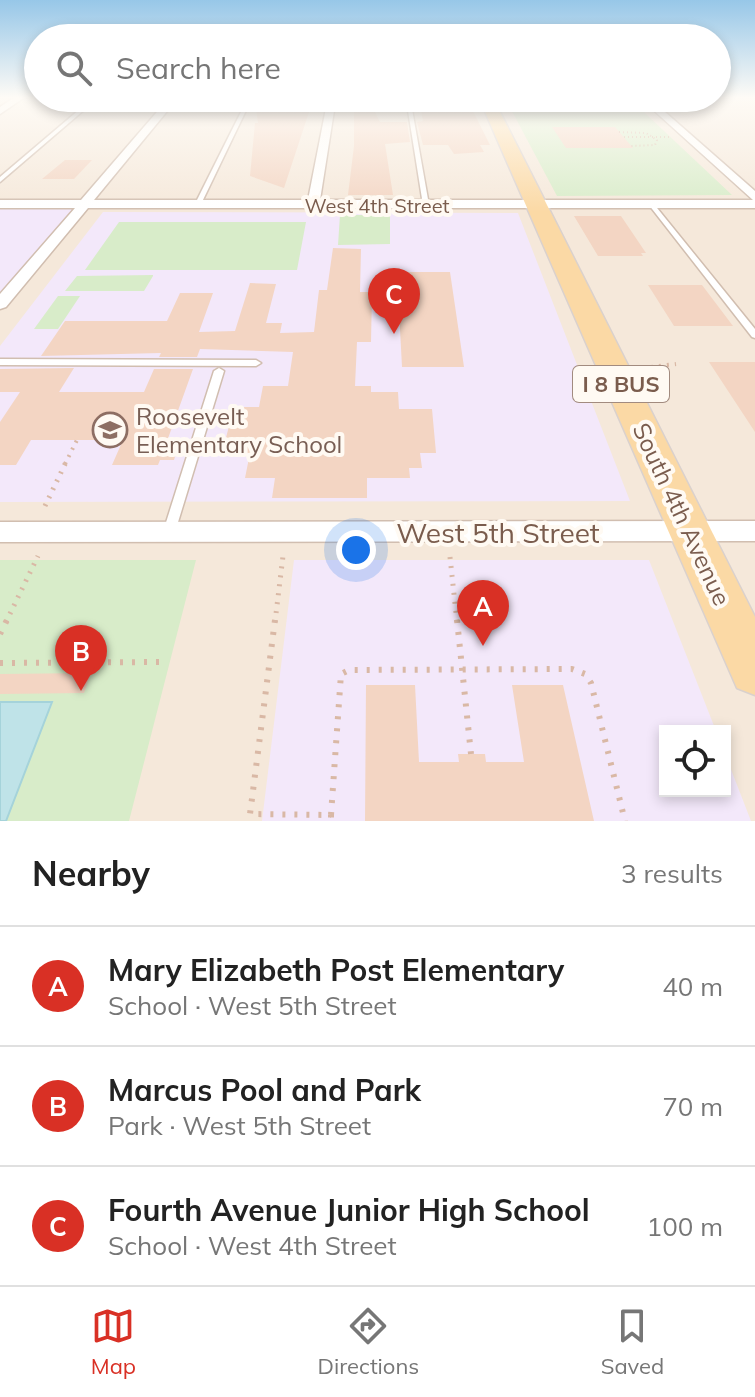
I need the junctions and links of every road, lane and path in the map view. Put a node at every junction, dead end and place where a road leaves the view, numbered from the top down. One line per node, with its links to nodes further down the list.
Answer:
1 (52, 135): 13 (lane)
2 (143, 135): 16 (street)
3 (232, 135): 17 (lane)
4 (325, 135): 21 (street)
5 (414, 135): 22 (lane)
6 (504, 135): 18 (main road, South 4th Avenue / I 8 BUS)
7 (649, 135): 10 (path)
8 (686, 135): 14 (street)
9 (624, 137): 10 (path)
10 (654, 137): 11 (path); 12 (path)
11 (672, 137)
12 (631, 146)
13 (0, 180)
14 (755, 197)
15 (0, 204): 16 (street, West 4th Street)
16 (85, 204): 17 (street, West 4th Street); 23 (street)
17 (198, 204): 21 (street, West 4th Street)
18 (537, 204): 19 (street, West 4th Street); 22 (street, West 4th Street); 35 (main road, South 4th Avenue / I 8 BUS)
19 (651, 204): 20 (street, West 4th Street); 24 (lane)
20 (755, 204)
21 (313, 205): 22 (street, West 4th Street)
22 (426, 205)
23 (0, 304)
24 (755, 335)
25 (0, 362): 26 (lane)
26 (256, 363)
27 (676, 364): 28 (path)
28 (651, 367)
29 (219, 371): 34 (lane)
30 (77, 440): 31 (path)
31 (45, 506)
32 (755, 531): 35 (street, West 5th Street)
33 (0, 532): 34 (street, West 5th Street)
34 (169, 532): 35 (street, West 5th Street)
35 (690, 532): 43 (main road, South 4th Avenue / I 8 BUS)
36 (38, 556): 39 (path)
37 (283, 556): 45 (path)
38 (450, 557): 42 (path)
39 (0, 634)
40 (164, 662): 41 (path)
41 (0, 663)
42 (462, 670): 44 (path); 45 (path); 46 (path)
43 (755, 670)
44 (471, 754)
45 (331, 818)
46 (625, 821)

